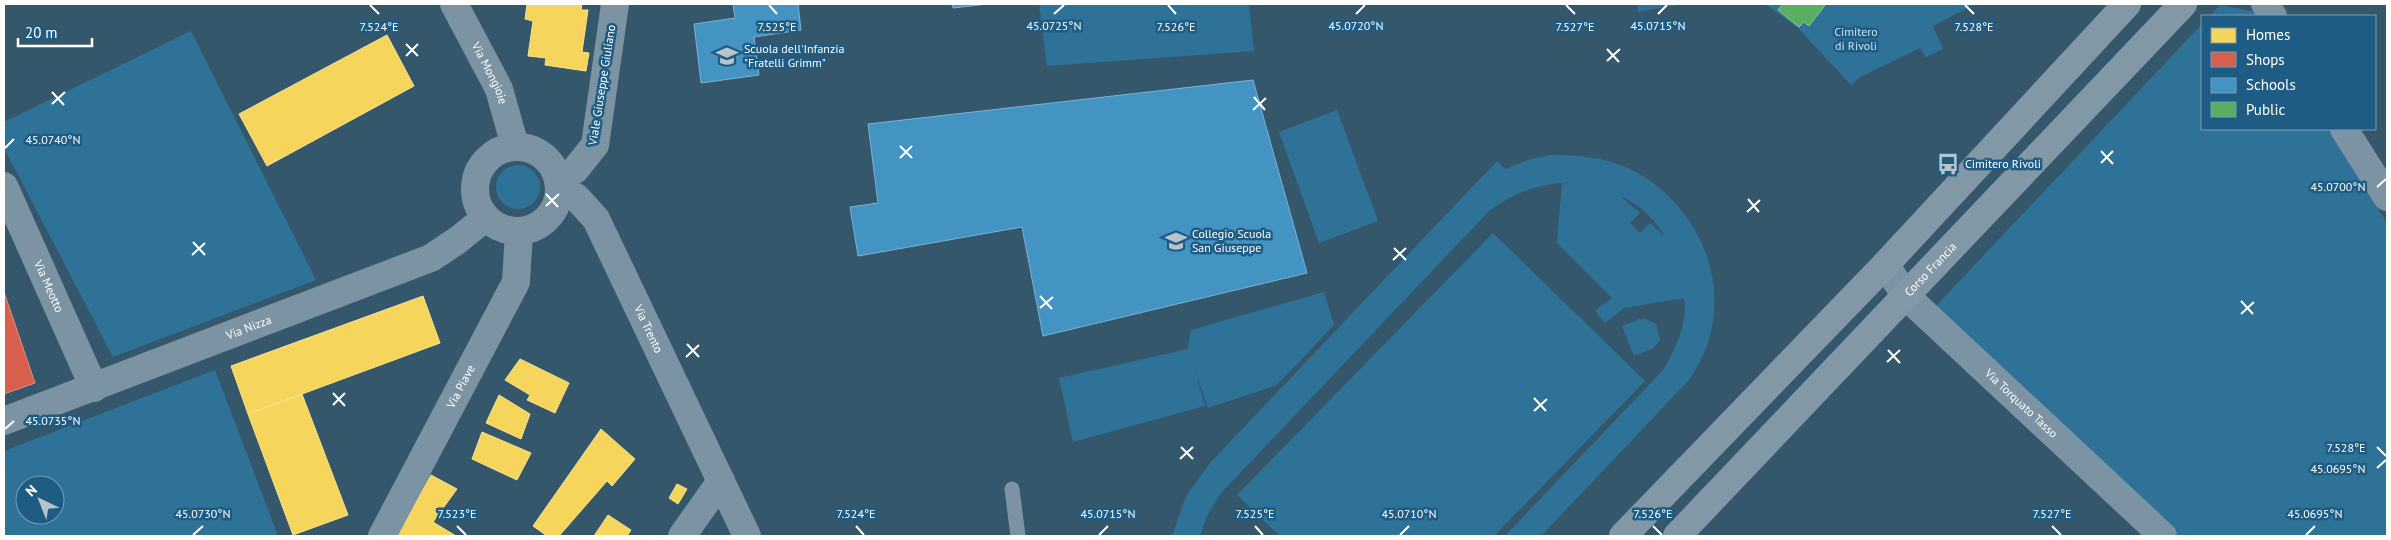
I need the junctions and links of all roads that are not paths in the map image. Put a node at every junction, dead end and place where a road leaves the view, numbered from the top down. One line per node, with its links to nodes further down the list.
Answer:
1 (454, 4): 8 (street, Via Mongioie)
2 (615, 4): 9 (street, Viale Giuseppe Giuliano)
3 (2126, 4): 14 (main road)
4 (2182, 4): 15 (main road, Corso Francia)
5 (2265, 4): 6 (street)
6 (2272, 15)
7 (2345, 130): 11 (street)
8 (515, 146): 9 (street); 12 (street)
9 (559, 185): 13 (street); 18 (street, Via Trento)
10 (4, 186): 16 (street, Via Meotto)
11 (2387, 197)
12 (485, 218): 13 (street); 16 (street, Via Nizza)
13 (519, 232): 20 (street, Via Piave)
14 (1885, 265): 15 (street, Via Torquato Tasso); 24 (main road)
15 (1907, 297): 25 (main road, Corso Francia); 26 (street, Via Torquato Tasso)
16 (94, 388): 17 (street, Via Nizza)
17 (4, 421)
18 (720, 481): 21 (street); 22 (street, Via Trento)
19 (1012, 490): 23 (lane)
20 (382, 536)
21 (682, 536)
22 (747, 536)
23 (1018, 536)
24 (1623, 536)
25 (1677, 536)
26 (2163, 536)

